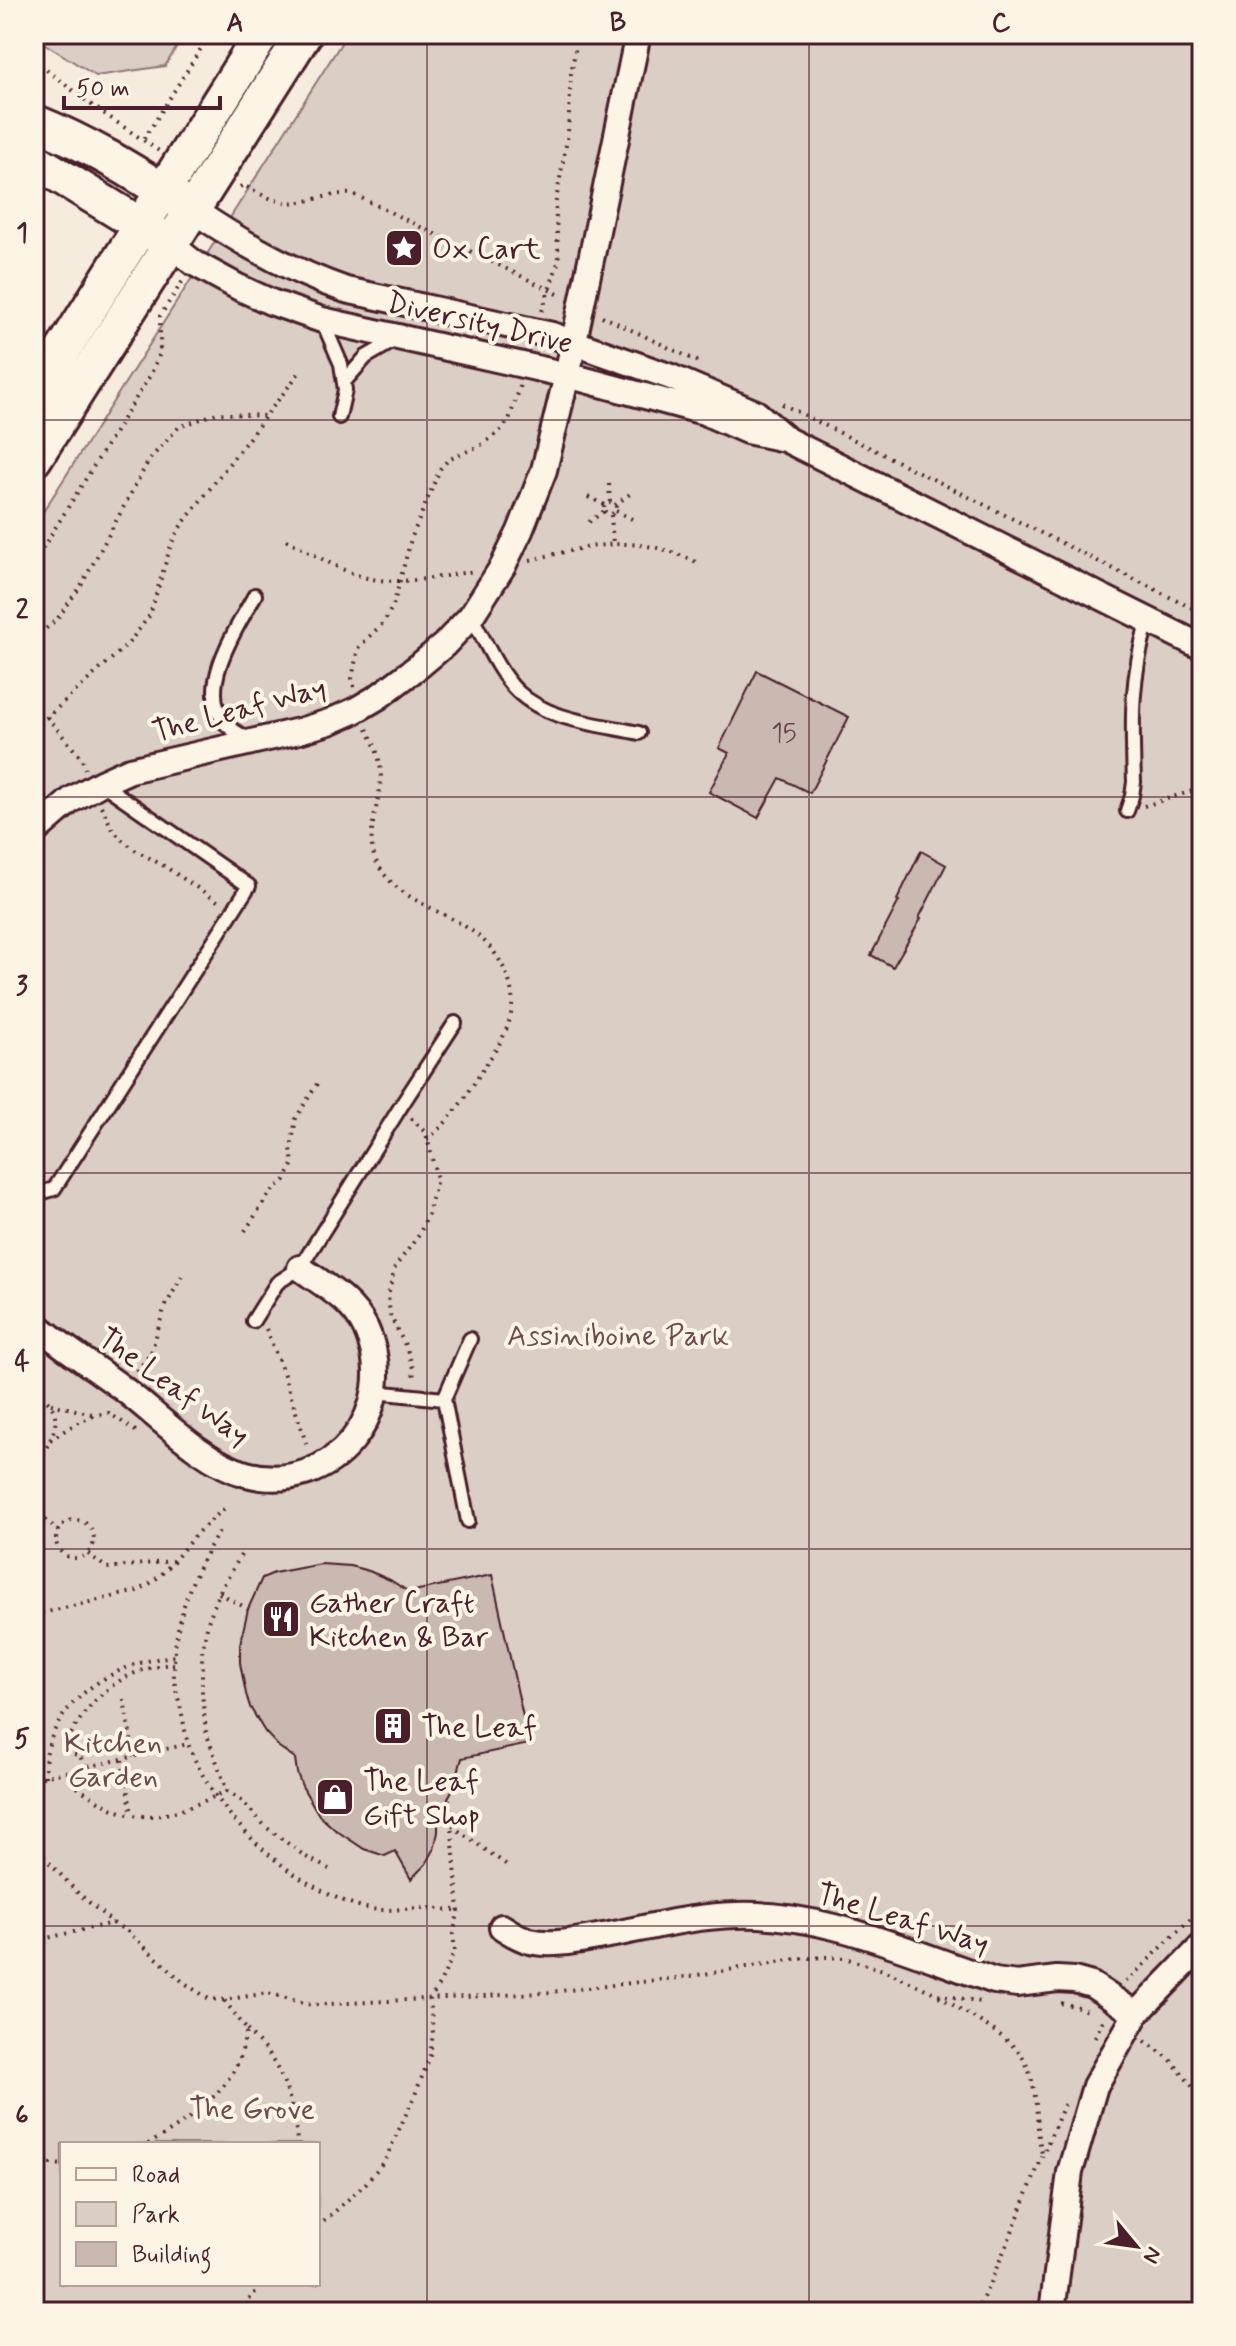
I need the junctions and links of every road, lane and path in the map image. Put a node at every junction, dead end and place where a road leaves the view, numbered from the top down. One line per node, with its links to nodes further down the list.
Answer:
1 (210, 34): 6 (path)
2 (262, 34): 8 (main road)
3 (304, 34): 9 (main road)
4 (638, 34): 15 (street, The Leaf Way)
5 (34, 122): 8 (main road)
6 (144, 139)
7 (34, 160): 10 (main road)
8 (163, 190): 9 (main road); 10 (main road)
9 (193, 210): 11 (main road); 15 (street, Diversity Drive)
10 (141, 224): 11 (main road); 19 (main road)
11 (170, 244): 13 (street, Diversity Drive); 23 (main road)
12 (160, 316): 31 (path)
13 (322, 320): 14 (street, Diversity Drive); 18 (lane)
14 (402, 336): 17 (street, Diversity Drive); 18 (lane)
15 (572, 343): 17 (street, The Leaf Way); 22 (street, Diversity Drive)
16 (299, 373): 20 (path)
17 (567, 375): 22 (street, Diversity Drive); 33 (street, The Leaf Way)
18 (344, 382): 21 (lane)
19 (34, 396)
20 (264, 416): 35 (path); 37 (path)
21 (339, 417)
22 (785, 439): 34 (street, Diversity Drive)
23 (34, 459)
24 (609, 484): 27 (path)
25 (634, 491): 27 (path)
26 (588, 497): 27 (path)
27 (610, 508): 28 (path); 29 (path); 30 (path)
28 (632, 519)
29 (589, 522)
30 (613, 544)
31 (34, 562)
32 (255, 595): 40 (lane)
33 (471, 616): 39 (lane); 40 (street, The Leaf Way)
34 (1148, 620): 36 (street, Diversity Drive); 43 (lane)
35 (34, 639)
36 (1202, 647)
37 (47, 717): 38 (path); 41 (path)
38 (34, 729)
39 (639, 733)
40 (256, 743): 41 (street, The Leaf Way)
41 (97, 786): 44 (street, The Leaf Way); 45 (path); 45 (lane)
42 (1202, 788): 43 (path)
43 (1127, 811)
44 (34, 832)
45 (232, 912): 49 (lane)
46 (455, 1023): 48 (lane)
47 (320, 1079): 50 (path)
48 (403, 1103): 51 (lane); 59 (path)
49 (34, 1195)
50 (245, 1231)
51 (300, 1268): 53 (lane); 58 (street, The Leaf Way)
52 (183, 1274): 56 (path)
53 (256, 1317): 66 (path)
54 (34, 1323): 56 (street, The Leaf Way)
55 (470, 1339): 60 (lane)
56 (124, 1389): 66 (street, The Leaf Way)
57 (34, 1392): 61 (path)
58 (375, 1392): 59 (lane); 66 (street, The Leaf Way)
59 (414, 1396): 60 (lane)
60 (444, 1399): 69 (lane)
61 (51, 1404): 62 (path); 64 (path)
62 (94, 1414): 63 (path); 64 (path)
63 (147, 1439)
64 (50, 1440): 65 (path)
65 (34, 1469)
66 (315, 1471)
67 (34, 1508): 70 (path)
68 (224, 1509): 74 (path)
69 (468, 1521)
70 (58, 1531): 72 (path); 72 (path)
71 (219, 1532): 78 (path)
72 (88, 1554): 74 (path)
73 (241, 1555): 75 (path)
74 (176, 1560): 77 (path)
75 (219, 1593): 76 (path); 87 (path)
76 (248, 1609)
77 (34, 1615)
78 (175, 1656): 79 (path); 85 (path)
79 (175, 1664): 81 (path); 84 (path)
80 (124, 1699): 82 (path)
81 (188, 1744): 82 (path); 88 (path)
82 (134, 1757): 83 (path)
83 (122, 1760): 84 (path); 90 (path)
84 (85, 1768): 85 (path); 90 (path)
85 (45, 1777): 86 (path)
86 (34, 1779)
87 (227, 1791): 88 (path); 94 (path)
88 (216, 1795): 90 (path); 96 (path)
89 (449, 1799): 91 (path)
90 (132, 1814)
91 (452, 1826): 93 (path); 96 (path)
92 (34, 1844): 97 (path)
93 (507, 1865)
94 (329, 1869)
95 (1202, 1908): 101 (path)
96 (459, 1910): 103 (path)
97 (113, 1923): 99 (path); 104 (path)
98 (502, 1927): 107 (street, The Leaf Way)
99 (34, 1941)
100 (1202, 1946): 107 (street)
101 (1129, 1978)
102 (937, 1994): 103 (path); 105 (path); 114 (path)
103 (430, 1999): 104 (path); 117 (path)
104 (224, 2000): 108 (path)
105 (988, 2003)
106 (1059, 2003): 107 (path)
107 (1121, 2021): 109 (path); 110 (path); 121 (street)
108 (247, 2030): 112 (path); 113 (path)
109 (1091, 2046)
110 (1202, 2098)
111 (1067, 2100): 114 (path)
112 (151, 2142)
113 (297, 2142)
114 (1042, 2154): 120 (path)
115 (34, 2162): 116 (path)
116 (60, 2165)
117 (320, 2225)
118 (260, 2286): 119 (path)
119 (239, 2312)
120 (976, 2312)
121 (1052, 2312)

